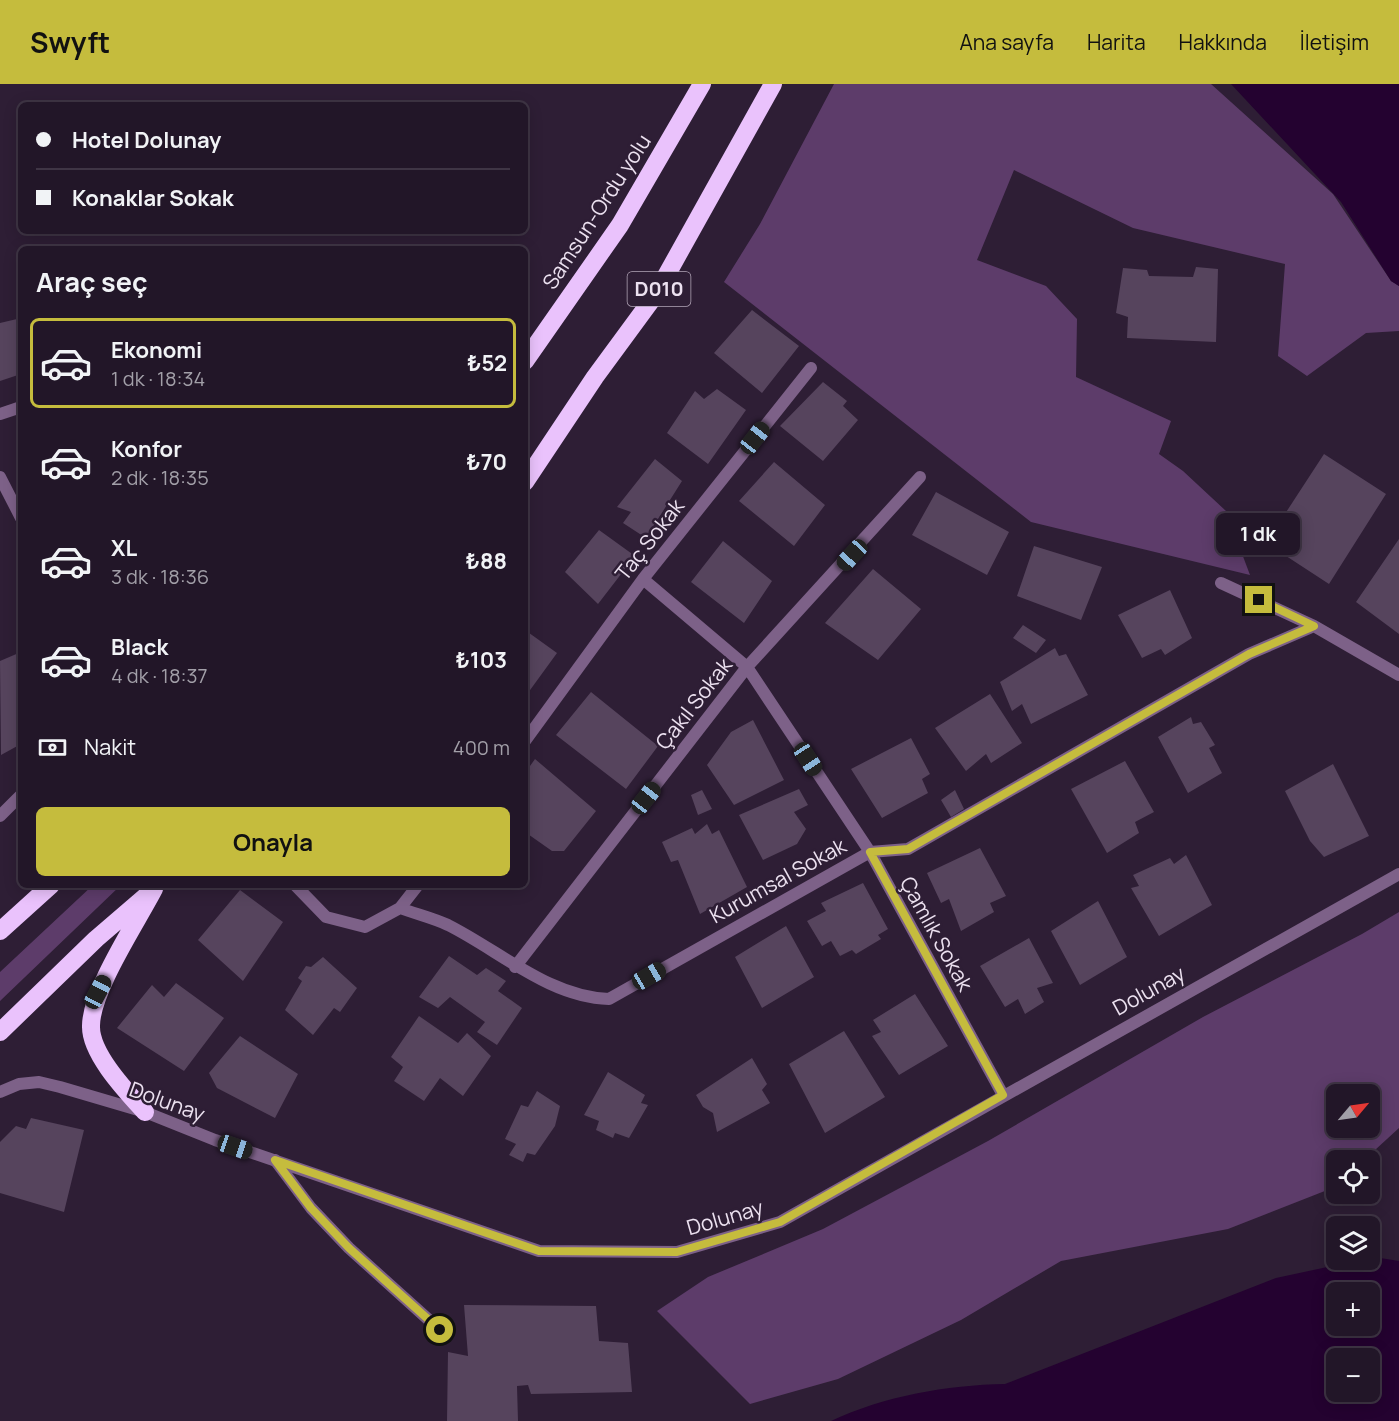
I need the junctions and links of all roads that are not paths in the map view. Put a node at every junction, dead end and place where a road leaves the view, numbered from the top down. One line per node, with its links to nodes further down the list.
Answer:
1 (702, 84): 3 (highway, Samsun-Ordu yolu)
2 (773, 84): 9 (highway, D010)
3 (528, 357)
4 (811, 368): 11 (street, Taç Sokak)
5 (18, 408): 6 (street)
6 (0, 414)
7 (0, 477): 10 (street)
8 (920, 477): 14 (street, Çakıl Sokak)
9 (528, 478)
10 (18, 512)
11 (642, 579): 14 (street, Çamlık Sokak); 16 (street, Taç Sokak)
12 (1221, 583): 13 (street)
13 (1314, 626): 15 (street); 19 (street, Kurumsal Sokak)
14 (747, 667): 19 (street, Çamlık Sokak); 28 (street, Çakıl Sokak)
15 (1399, 675)
16 (528, 737)
17 (18, 798): 18 (street)
18 (0, 816)
19 (870, 852): 28 (street, Kurumsal Sokak); 31 (street, Çamlık Sokak)
20 (1399, 874): 31 (street, Dolunay)
21 (48, 888): 27 (highway)
22 (155, 888): 29 (highway)
23 (155, 888): 32 (highway)
24 (298, 888): 26 (street)
25 (416, 888): 26 (street)
26 (400, 908): 28 (street, Kurumsal Sokak)
27 (0, 930)
28 (515, 967)
29 (0, 1032)
30 (0, 1092): 32 (street, Dolunay)
31 (1003, 1095): 33 (street, Dolunay)
32 (145, 1112): 33 (street, Dolunay)
33 (275, 1160): 34 (street)
34 (440, 1330)

